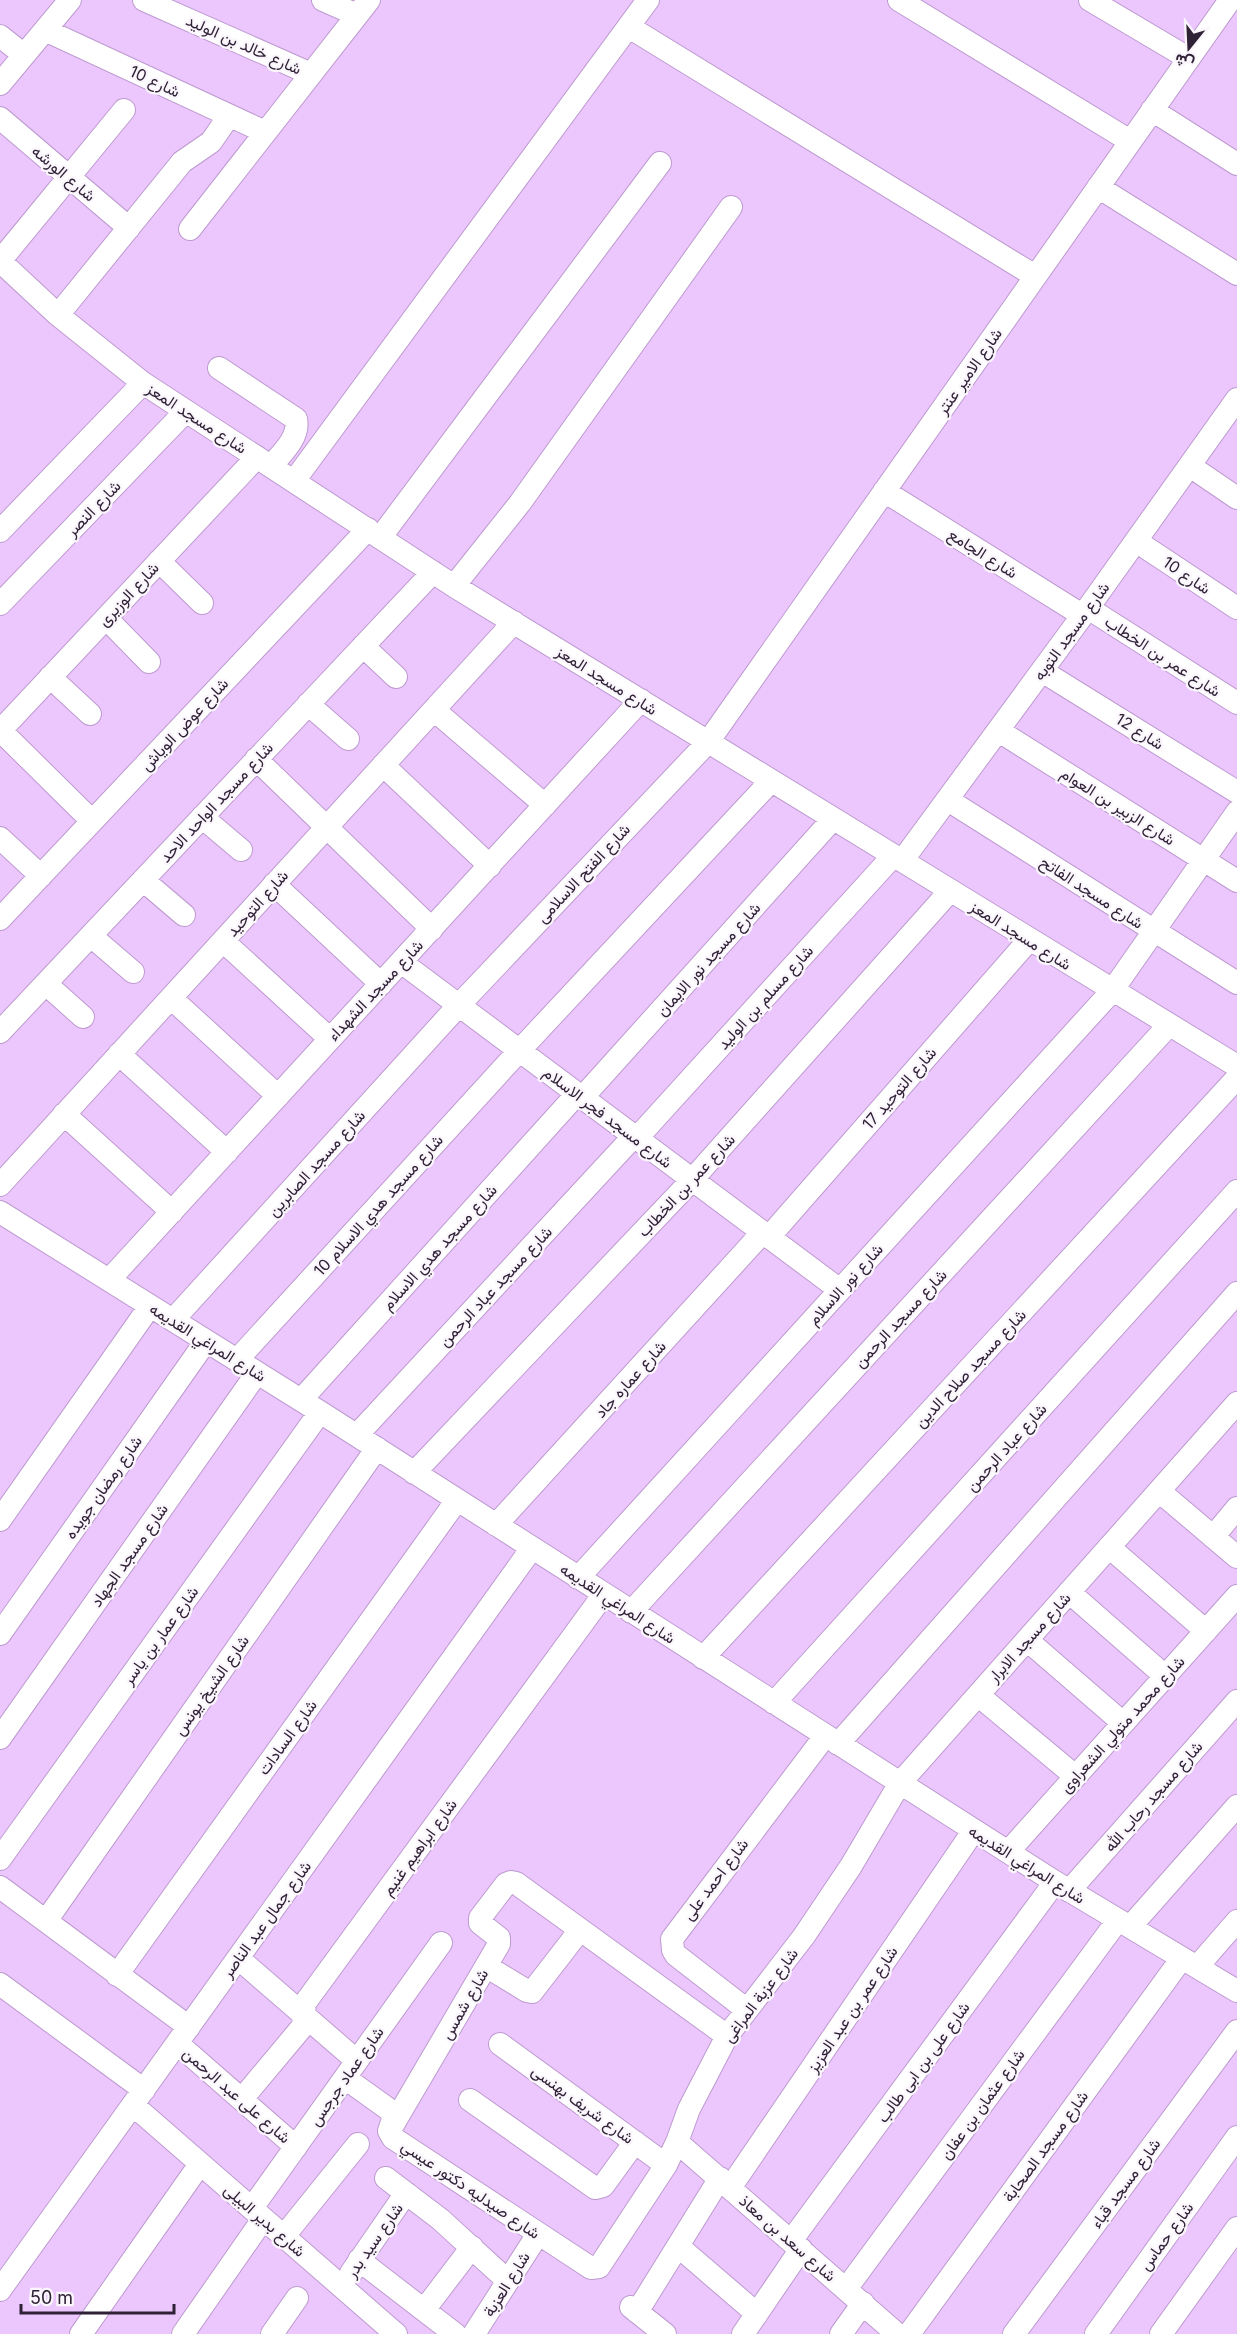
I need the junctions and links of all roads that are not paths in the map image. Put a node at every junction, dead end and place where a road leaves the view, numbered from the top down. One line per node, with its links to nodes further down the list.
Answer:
1 (70, 0): 10 (street)
2 (144, 0): 14 (street, شارع خالد بن الوليد)
3 (323, 0): 8 (street)
4 (648, 0): 9 (street)
5 (899, 0): 21 (street)
6 (1090, 0): 13 (street)
7 (1230, 0): 13 (street, شارع الامير عنتر)
8 (363, 8): 14 (street)
9 (629, 27): 31 (street); 39 (street)
10 (45, 30): 12 (street); 18 (street, شارع 10)
11 (0, 36): 12 (street)
12 (24, 55): 15 (street)
13 (1188, 58): 17 (street, شارع الامير عنتر)
14 (311, 74): 20 (street)
15 (0, 84)
16 (124, 110): 24 (street)
17 (1152, 110): 21 (street, شارع الامير عنتر); 23 (street)
18 (229, 116): 20 (street, شارع 10); 27 (street)
19 (0, 118): 24 (street, شارع الورشه)
20 (265, 132): 28 (street)
21 (1130, 141): 25 (street, شارع الامير عنتر)
22 (660, 163): 43 (street, شارع عوض الوياش)
23 (1237, 164)
24 (70, 178): 27 (street, شارع الورشه); 29 (street)
25 (1098, 187): 30 (street); 31 (street, شارع الامير عنتر)
26 (731, 207): 47 (street)
27 (129, 228): 32 (street)
28 (190, 230)
29 (0, 261): 32 (street, شارع مسجد المعز)
30 (1237, 274)
31 (1035, 276): 40 (street, شارع الامير عنتر)
32 (58, 315): 34 (street, شارع مسجد المعز)
33 (219, 368): 37 (street, شارع الوزيرى)
34 (143, 383): 36 (street, شارع مسجد المعز); 42 (street)
35 (1237, 399): 38 (street, شارع مسجد التوبه)
36 (186, 411): 37 (street, شارع مسجد المعز); 49 (street, شارع النصر)
37 (264, 462): 39 (street, شارع مسجد المعز); 45 (street, شارع الوزيرى)
38 (1190, 466): 41 (street); 44 (street, شارع مسجد التوبه)
39 (294, 481): 43 (street, شارع مسجد المعز)
40 (884, 491): 51 (street, شارع الجامع); 67 (street, شارع الامير عنتر)
41 (1237, 498)
42 (0, 531)
43 (374, 533): 46 (street, شارع مسجد المعز); 77 (street, شارع عوض الوياش)
44 (1136, 541): 50 (street, شارع 10); 51 (street, شارع مسجد التوبه)
45 (159, 561): 48 (street); 52 (street, شارع الوزيرى)
46 (433, 572): 47 (street, شارع مسجد المعز); 54 (street, شارع مسجد الواحد الاحد)
47 (454, 586): 53 (street, شارع مسجد المعز)
48 (202, 603)
49 (0, 604)
50 (1237, 608)
51 (1085, 612): 56 (street, شارع مسجد التوبه); 60 (street, شارع عمر بن الخطاب)
52 (106, 618): 55 (street); 57 (street, شارع الوزيرى)
53 (514, 622): 59 (street, شارع مسجد المعز); 62 (street, شارع التوحيد)
54 (363, 646): 58 (street); 61 (street, شارع مسجد الواحد الاحد)
55 (149, 662)
56 (1042, 671): 65 (street, شارع مسجد التوبه); 71 (street, شارع 12)
57 (50, 677): 63 (street); 64 (street, شارع الوزيرى)
58 (396, 677)
59 (641, 700): 67 (street, شارع مسجد المعز); 73 (street, شارع مسجد الشهداء)
60 (1237, 703)
61 (308, 704): 66 (street); 68 (street, شارع مسجد الواحد الاحد)
62 (434, 710): 69 (street, شارع التوحيد); 73 (street)
63 (90, 714)
64 (2, 725): 77 (street)
65 (999, 731): 72 (street, شارع مسجد التوبه); 82 (street, شارع الزبير بن العوام)
66 (348, 739)
67 (708, 742): 70 (street, شارع مسجد المعز); 103 (street, شارع الفتح الاسلامى)
68 (256, 759): 75 (street, شارع مسجد الواحد الاحد); 78 (street)
69 (383, 765): 78 (street, شارع التوحيد); 83 (street)
70 (771, 781): 76 (street, شارع مسجد المعز); 108 (street)
71 (1237, 792)
72 (948, 800): 81 (street, شارع مسجد التوبه); 92 (street, شارع مسجد الفاتح)
73 (545, 805): 83 (street, شارع مسجد الشهداء)
74 (1237, 812): 82 (street, شارع نور الاسلام)
75 (202, 817): 80 (street); 85 (street, شارع مسجد الواحد الاحد)
76 (833, 819): 81 (street, شارع مسجد المعز); 113 (street, شارع مسجد نور الايمان)
77 (92, 821): 84 (street, شارع عوض الوياش)
78 (327, 827): 87 (street, شارع التوحيد); 91 (street)
79 (0, 838): 84 (street)
80 (241, 850)
81 (898, 859): 88 (street, شارع مسجد المعز); 115 (street, شارع مسلم بن الوليد)
82 (1204, 860): 86 (street, شارع الزبير بن العوام); 92 (street, شارع نور الاسلام)
83 (489, 866): 91 (street, شارع مسجد الشهداء)
84 (40, 876): 90 (street, شارع عوض الوياش)
85 (143, 880): 89 (street); 93 (street, شارع مسجد الواحد الاحد)
86 (1237, 881)
87 (274, 884): 95 (street, شارع التوحيد); 100 (street)
88 (950, 891): 94 (street, شارع مسجد المعز); 117 (street, شارع عمر بن الخطاب)
89 (184, 915)
90 (0, 919)
91 (432, 928): 96 (street, شارع مسجد الشهداء)
92 (1154, 932): 98 (street, شارع مسجد الفاتح); 101 (street, شارع نور الاسلام)
93 (91, 936): 97 (street); 99 (street, شارع مسجد الواحد الاحد)
94 (1029, 940): 101 (street, شارع مسجد المعز); 122 (street, شارع التوحيد 17)
95 (223, 941): 102 (street, شارع التوحيد); 107 (street)
96 (401, 962): 100 (street, شارع مسجد الشهداء); 103 (street, شارع مسجد فجر الاسلام)
97 (133, 972)
98 (1237, 983)
99 (46, 984): 104 (street); 106 (street, شارع مسجد الواحد الاحد)
100 (381, 984): 107 (street, شارع مسجد الشهداء)
101 (1112, 991): 105 (street, شارع مسجد المعز); 124 (street, شارع نور الاسلام)
102 (171, 998): 109 (street, شارع التوحيد); 112 (street)
103 (459, 1005): 108 (street, شارع مسجد فجر الاسلام); 127 (street, شارع مسجد الصابرين)
104 (83, 1017)
105 (1169, 1025): 110 (street, شارع مسجد المعز); 150 (street, شارع مسجد الرحمن)
106 (0, 1032)
107 (330, 1040): 112 (street, شارع مسجد الشهداء)
108 (519, 1051): 113 (street, شارع مسجد فجر الاسلام); 129 (street, شارع مسجد هدي الاسلام 10)
109 (119, 1054): 114 (street, شارع التوحيد); 116 (street)
110 (1237, 1066)
111 (1237, 1078): 154 (street, شارع مسجد صلاح الدين)
112 (278, 1096): 116 (street, شارع مسجد الشهداء)
113 (580, 1096): 115 (street, شارع مسجد فجر الاسلام); 131 (street, شارع مسجد هدي الاسلام)
114 (64, 1114): 118 (street, شارع التوحيد); 121 (street)
115 (635, 1137): 117 (street, شارع مسجد فجر الاسلام); 134 (street, شارع مسجد عباد الرحمن)
116 (227, 1152): 121 (street, شارع مسجد الشهداء)
117 (692, 1180): 122 (street, شارع مسجد فجر الاسلام); 136 (street, شارع عمر بن الخطاب)
118 (0, 1185)
119 (1237, 1191): 158 (street, شارع عباد الرحمن)
120 (0, 1212): 123 (street, شارع المراغي القديمه)
121 (172, 1212): 123 (street, شارع مسجد الشهداء)
122 (766, 1235): 124 (street, شارع مسجد فجر الاسلام); 141 (street, شارع عماره جاد)
123 (109, 1280): 126 (street, شارع المراغي القديمه)
124 (840, 1290): 146 (street, شارع نور الاسلام)
125 (1237, 1293): 161 (street)
126 (150, 1306): 127 (street, شارع المراغي القديمه); 140 (street)
127 (173, 1320): 128 (street, شارع المراغي القديمه)
128 (206, 1341): 129 (street, شارع المراغي القديمه); 152 (street, شارع رمضان جويده)
129 (237, 1360): 130 (street, شارع المراغي القديمه)
130 (257, 1373): 131 (street, شارع المراغي القديمه); 160 (street, شارع مسجد الجهاد)
131 (301, 1400): 133 (street, شارع المراغي القديمه)
132 (1237, 1403): 137 (street, شارع مسجد الابرار)
133 (320, 1412): 134 (street, شارع المراغي القديمه); 167 (street, شارع عمار بن ياسر)
134 (357, 1435): 135 (street, شارع المراغي القديمه)
135 (377, 1449): 136 (street, شارع المراغي القديمه); 170 (street, شارع الشيخ يونس)
136 (414, 1473): 138 (street, شارع المراغي القديمه)
137 (1159, 1491): 142 (street); 143 (street, شارع مسجد الابرار)
138 (457, 1500): 141 (street, شارع المراغي القديمه); 178 (street, شارع السادات)
139 (1237, 1508): 142 (street)
140 (0, 1520)
141 (496, 1525): 144 (street, شارع المراغي القديمه)
142 (1213, 1537): 145 (street)
143 (1109, 1547): 147 (street, شارع مسجد الابرار); 151 (street)
144 (532, 1548): 146 (street, شارع المراغي القديمه); 175 (street, شارع جمال عبد الناصر)
145 (1237, 1557)
146 (578, 1578): 148 (street, شارع المراغي القديمه)
147 (1069, 1592): 153 (street, شارع مسجد الابرار); 155 (street)
148 (604, 1594): 150 (street, شارع المراغي القديمه); 182 (street, شارع ابراهيم غنيم)
149 (1237, 1596): 151 (street, شارع محمد متولي الشعراوى)
150 (631, 1612): 154 (street, شارع المراغي القديمه)
151 (1206, 1631): 155 (street, شارع محمد متولي الشعراوى)
152 (0, 1634)
153 (1027, 1640): 156 (street, شارع مسجد الابرار); 159 (street)
154 (703, 1658): 158 (street, شارع المراغي القديمه)
155 (1165, 1676): 159 (street, شارع محمد متولي الشعراوى)
156 (978, 1695): 162 (street); 163 (street, شارع مسجد الابرار)
157 (1237, 1701): 169 (street, شارع مسجد رحاب الله)
158 (774, 1703): 161 (street, شارع المراغي القديمه)
159 (1124, 1722): 162 (street, شارع محمد متولي الشعراوى)
160 (0, 1738)
161 (832, 1740): 163 (street, شارع المراغي القديمه); 181 (street, شارع احمد على)
162 (1075, 1776): 166 (street, شارع محمد متولي الشعراوى)
163 (900, 1783): 165 (street, شارع المراغي القديمه); 181 (street, شارع عزبة المراغى)
164 (1237, 1806): 172 (street, شارع عثمان بن عفان)
165 (974, 1830): 166 (street, شارع المراغي القديمه); 200 (street, شارع عمر بن عبد العزيز)
166 (1008, 1852): 169 (street, شارع المراغي القديمه)
167 (0, 1859)
168 (0, 1887): 170 (street, شارع على عبد الرحمن)
169 (1062, 1887): 172 (street, شارع المراغي القديمه); 206 (street, شارع على بن ابى طالب)
170 (46, 1921): 178 (street, شارع على عبد الرحمن)
171 (1237, 1921): 176 (street)
172 (1124, 1923): 176 (street, شارع المراغي القديمه); 214 (street, شارع عثمان بن عفان)
173 (580, 1930): 177 (street); 177 (street, شارع شمس); 185 (street)
174 (441, 1943): 187 (street, شارع عماد جرجس)
175 (238, 1959): 182 (street); 184 (street, شارع جمال عبد الناصر)
176 (1190, 1962): 180 (street, شارع المراغي القديمه); 228 (street, شارع مسجد الصحابة)
177 (486, 1966): 191 (street, شارع شمس)
178 (117, 1975): 184 (street, شارع على عبد الرحمن)
179 (0, 1984): 188 (street, شارع بدير البيلى)
180 (1237, 1991)
181 (747, 2010): 185 (street, شارع عزبة المراغى)
182 (304, 2015): 187 (street); 189 (street, شارع ابراهيم غنيم)
183 (1237, 2031): 229 (street, شارع مسجد قباء)
184 (183, 2035): 188 (street, شارع جمال عبد الناصر); 189 (street, شارع على عبد الرحمن)
185 (727, 2036): 194 (street, شارع عزبة المراغى)
186 (500, 2044): 193 (street, شارع شريف بهنسى)
187 (351, 2069): 191 (street, شارع صيدليه دكتور عيسي); 196 (street, شارع عماد جرجس)
188 (139, 2097): 197 (street, شارع بدير البيلى); 213 (street, شارع جمال عبد الناصر)
189 (242, 2099): 196 (street, شارع على عبد الرحمن)
190 (470, 2100): 193 (street)
191 (389, 2131): 204 (street, شارع صيدليه دكتور عيسي)
192 (1237, 2137): 230 (street, شارع حماس)
193 (635, 2142): 198 (street, شارع شريف بهنسى)
194 (677, 2142): 198 (street, شارع عزبة المراغى); 200 (street, شارع سعد بن معاذ)
195 (358, 2144): 205 (street)
196 (296, 2147): 202 (street, شارع عماد جرجس)
197 (200, 2164): 202 (street, شارع بدير البيلى); 219 (street)
198 (666, 2165): 210 (street, شارع عزبة المراغى)
199 (386, 2178): 201 (street)
200 (725, 2183): 206 (street, شارع سعد بن معاذ); 207 (street, شارع عمر بن عبد العزيز)
201 (406, 2193): 208 (street); 209 (street, شارع سيد بدر)
202 (258, 2213): 205 (street, شارع بدير البيلى); 220 (street, شارع عماد جرجس)
203 (1237, 2228): 231 (street)
204 (538, 2234): 210 (street, شارع صيدليه دكتور عيسي); 211 (street, شارع العزبة)
205 (284, 2236): 212 (street, شارع بدير البيلى)
206 (796, 2245): 214 (street, شارع سعد بن معاذ); 217 (street, شارع على بن ابى طالب)
207 (678, 2246): 217 (street); 224 (street, شارع عمر بن عبد العزيز)
208 (472, 2247): 211 (street); 216 (street)
209 (359, 2260): 212 (street, شارع سيد بدر); 216 (street)
210 (591, 2268)
211 (508, 2281): 223 (street, شارع العزبة)
212 (342, 2286): 221 (street, شارع بدير البيلى)
213 (0, 2290)
214 (854, 2296): 226 (street, شارع عثمان بن عفان); 227 (street, شارع سعد بن معاذ)
215 (297, 2298): 218 (street)
216 (424, 2310): 222 (street)
217 (757, 2314): 225 (street, شارع على بن ابى طالب)
218 (281, 2331)
219 (81, 2334)
220 (183, 2334)
221 (396, 2334)
222 (455, 2334)
223 (474, 2334)
224 (665, 2334)
225 (743, 2334)
226 (841, 2334)
227 (897, 2334)
228 (909, 2334)
229 (1014, 2334)
230 (1096, 2334)
231 (1161, 2334)

